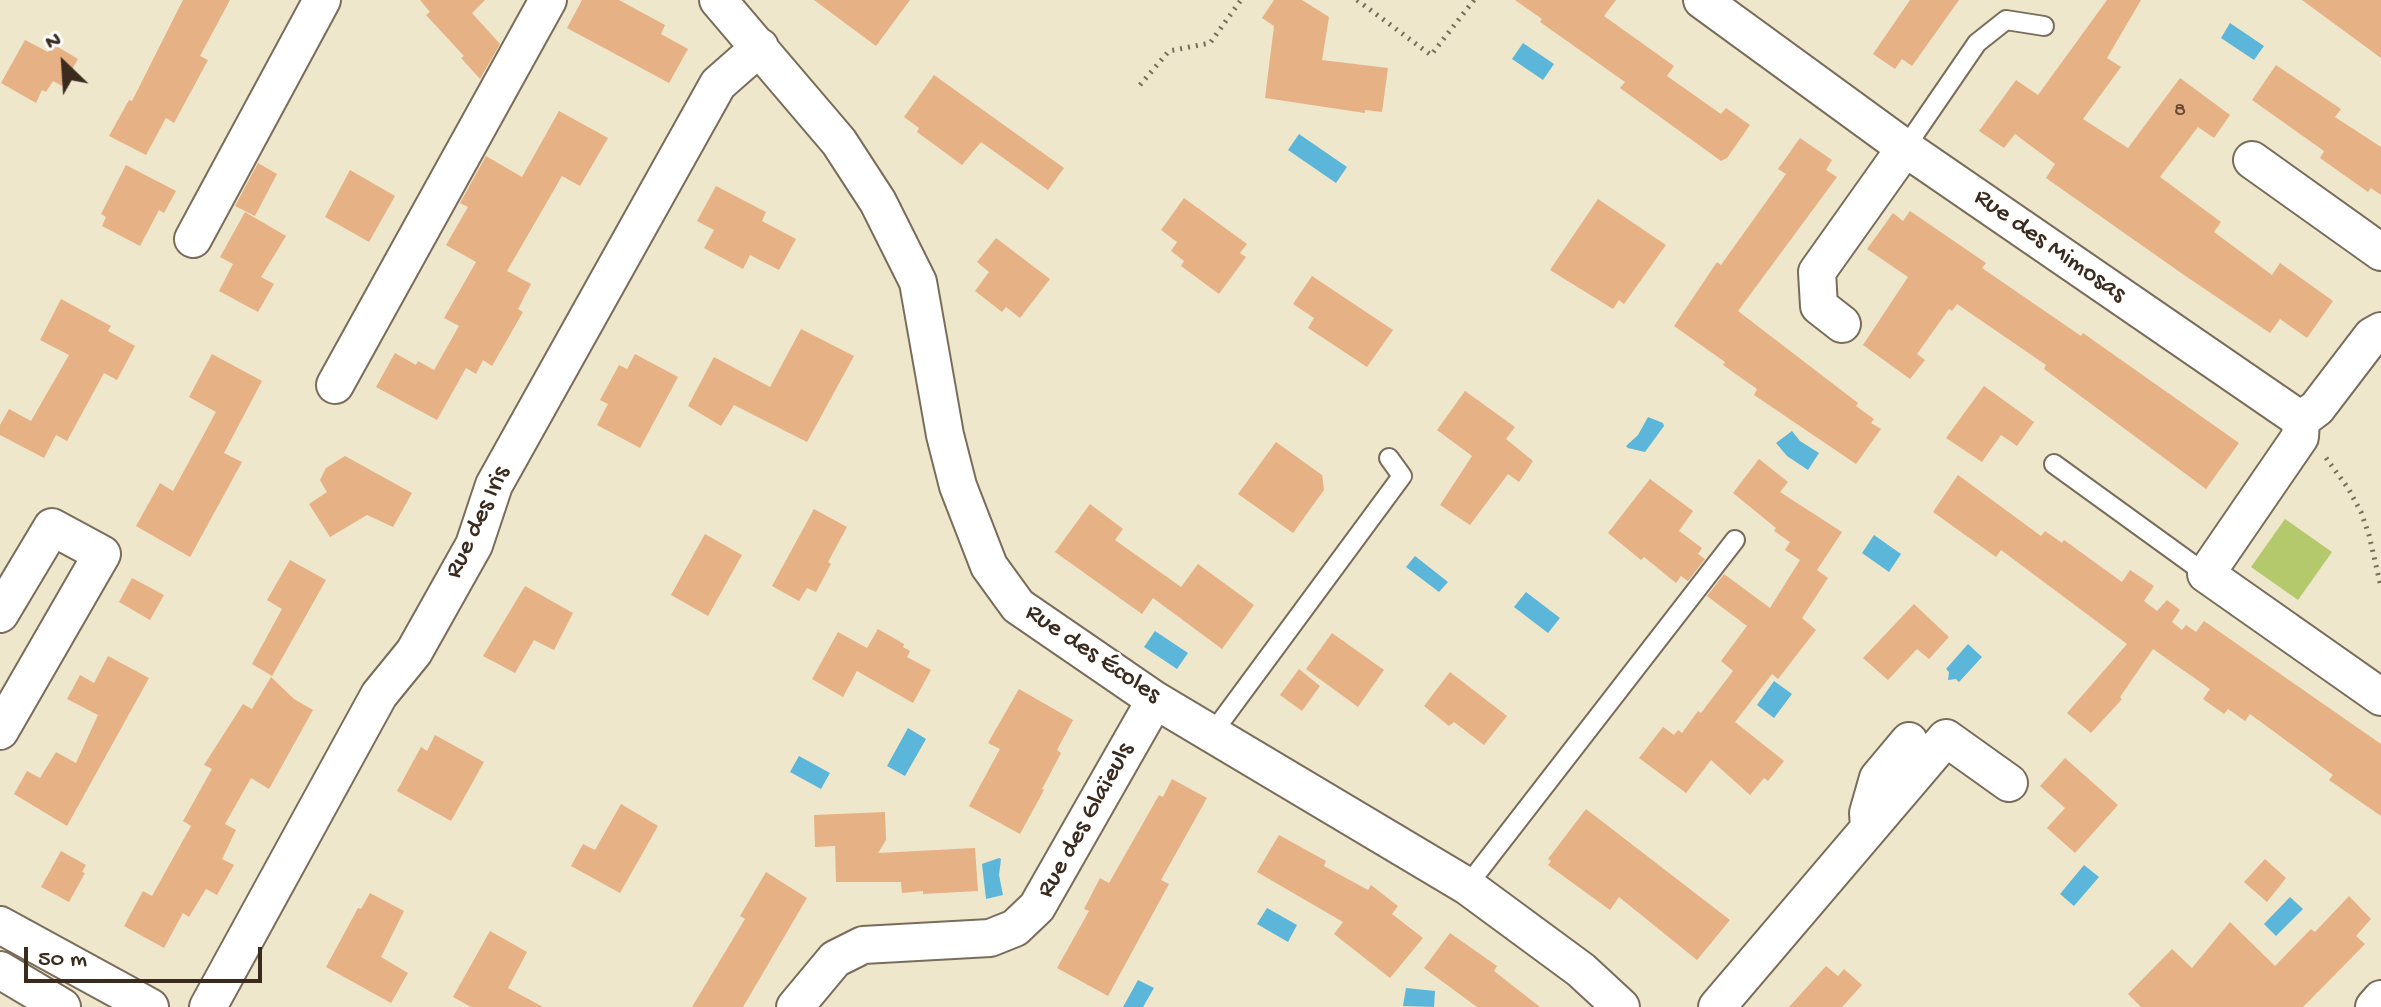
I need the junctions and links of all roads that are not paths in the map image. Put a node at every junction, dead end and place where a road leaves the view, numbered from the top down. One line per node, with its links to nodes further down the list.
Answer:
1 (322, 0): 9 (street)
2 (548, 0): 13 (street)
3 (718, 0): 6 (street, Rue des Écoles)
4 (1702, 0): 7 (street, Rue des Mimosas)
5 (2044, 26): 7 (lane)
6 (760, 47): 21 (street, Rue des Écoles); 33 (street, Rue des Iris)
7 (1905, 148): 11 (street); 14 (street, Rue des Mimosas)
8 (2252, 160): 10 (street)
9 (193, 239)
10 (2381, 252)
11 (1842, 324)
12 (2381, 331): 14 (street)
13 (335, 385)
14 (2300, 428): 18 (street)
15 (1389, 458): 23 (lane)
16 (2054, 464): 18 (lane)
17 (1735, 540): 27 (lane)
18 (2206, 574): 20 (street)
19 (0, 614): 22 (street)
20 (2381, 697)
21 (1155, 700): 23 (street, Rue des Écoles); 34 (street, Rue des Glaïeuls)
22 (0, 731)
23 (1211, 735): 27 (street, Rue des Écoles)
24 (1909, 741): 26 (street)
25 (2009, 783): 26 (street)
26 (1869, 829): 36 (street)
27 (1467, 886): 35 (street, Rue des Écoles)
28 (0, 925): 32 (street)
29 (0, 970): 31 (street)
30 (2381, 999): 37 (street)
31 (62, 1007)
32 (150, 1007)
33 (208, 1007)
34 (795, 1007)
35 (1621, 1007)
36 (1717, 1007)
37 (2374, 1007)

